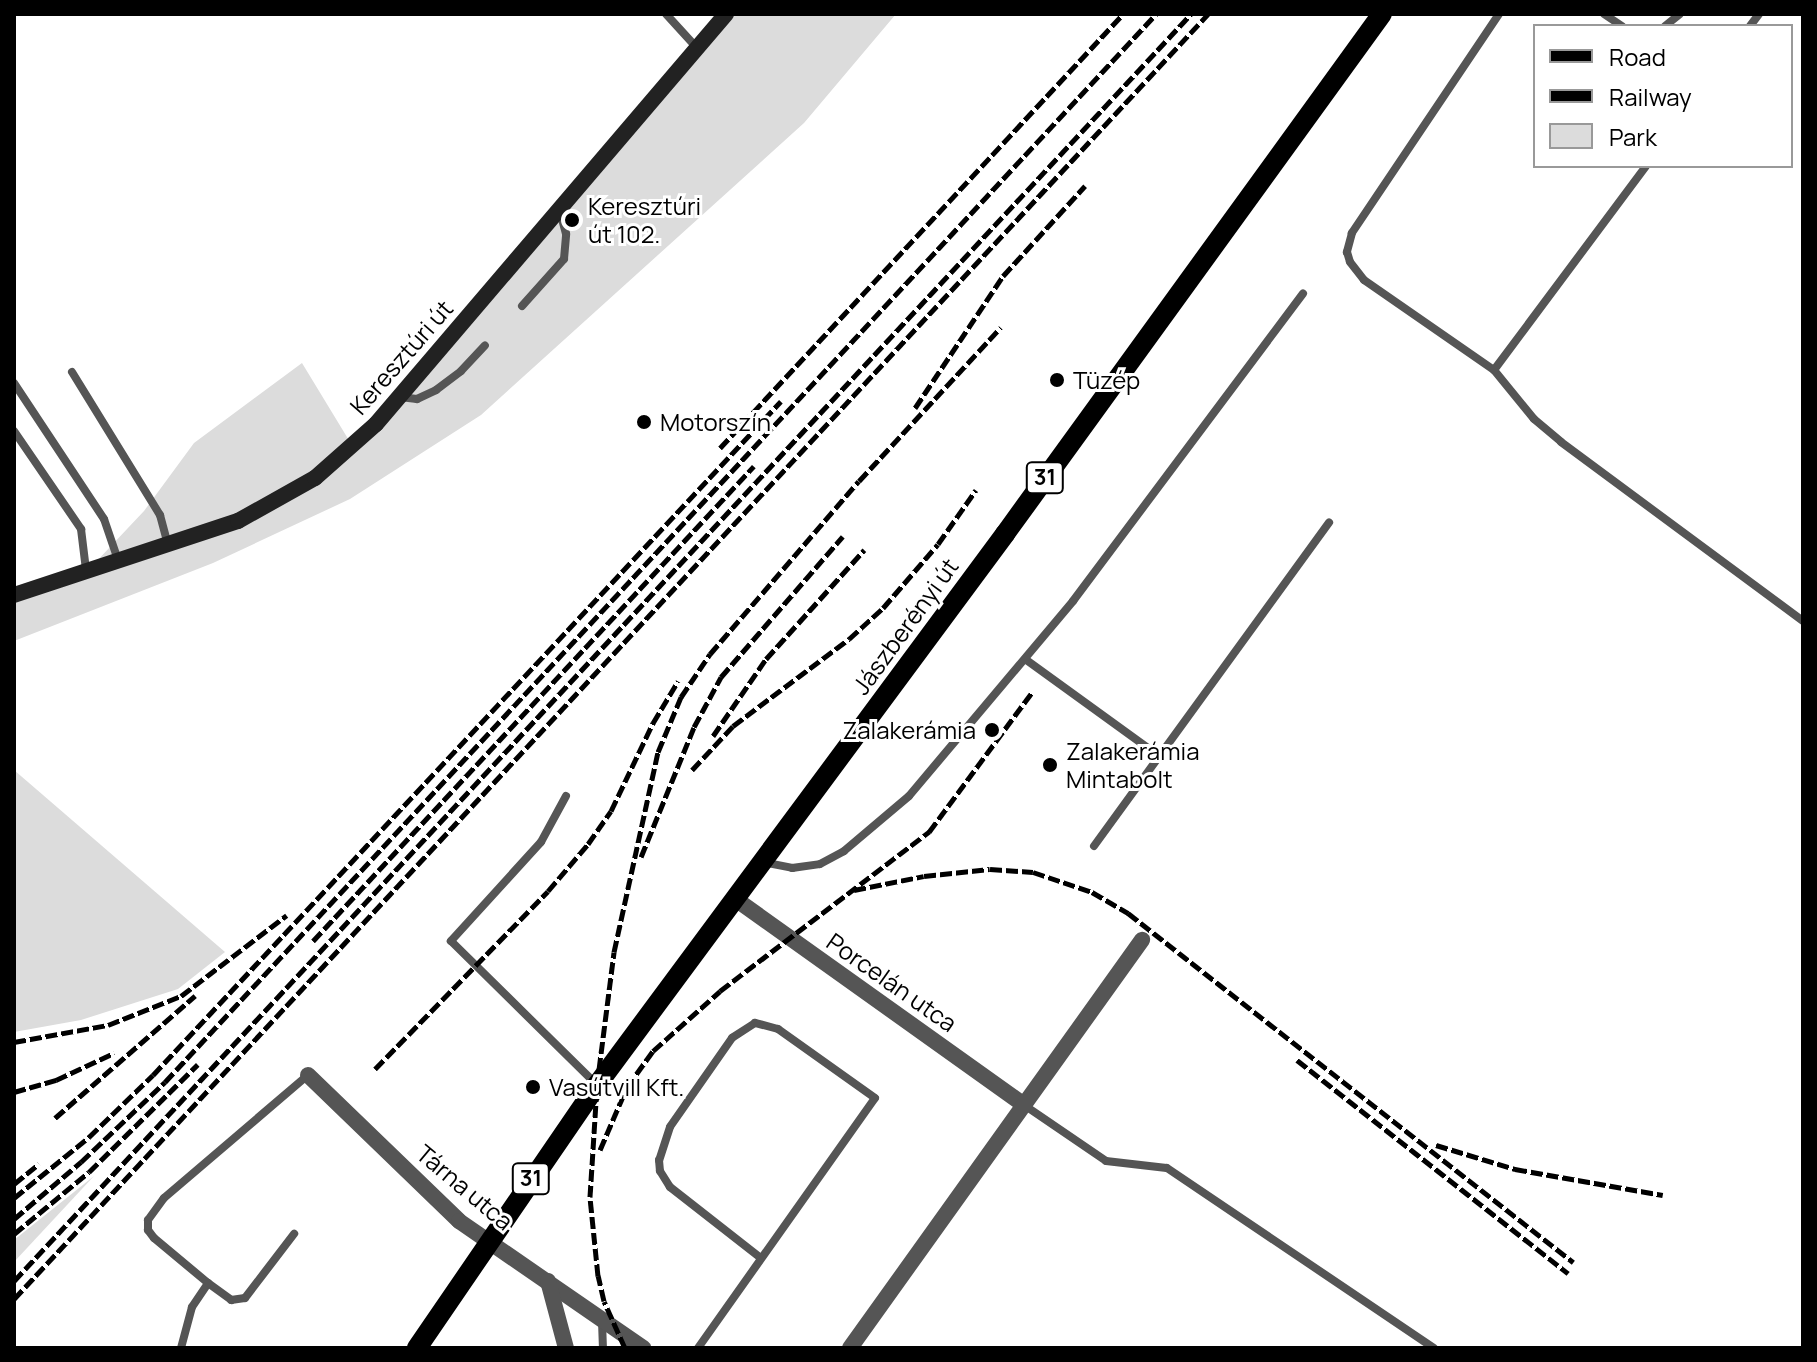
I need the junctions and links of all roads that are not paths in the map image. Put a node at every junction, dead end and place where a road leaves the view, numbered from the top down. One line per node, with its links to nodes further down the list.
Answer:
1 (666, 14): 5 (lane)
2 (726, 14): 5 (main road, Keresztúri út)
3 (1499, 14): 11 (lane)
4 (1377, 16): 26 (main road, Jászberényi út / 31)
5 (697, 48): 7 (main road, Keresztúri út)
6 (1645, 168): 11 (lane)
7 (560, 208): 9 (lane); 14 (main road, Keresztúri út)
8 (1303, 294): 22 (lane)
9 (522, 306)
10 (485, 345): 14 (lane)
11 (1494, 370): 21 (lane)
12 (72, 372): 17 (lane)
13 (14, 383): 18 (lane)
14 (399, 397): 17 (main road, Keresztúri út)
15 (14, 431): 19 (lane)
16 (1329, 522): 23 (lane)
17 (168, 544): 18 (main road, Keresztúri út)
18 (118, 560): 19 (main road, Keresztúri út)
19 (86, 571): 20 (main road, Keresztúri út)
20 (14, 595)
21 (1803, 621)
22 (1025, 659): 23 (lane); 26 (lane)
23 (1159, 756): 25 (lane)
24 (566, 796): 30 (lane)
25 (1094, 846)
26 (762, 862): 27 (main road, Jászberényi út / 31)
27 (734, 898): 30 (main road, Jászberényi út / 31); 31 (street, Porcelán utca)
28 (1142, 940): 31 (street)
29 (308, 1075): 33 (street, Tárna utca); 36 (lane)
30 (597, 1085): 33 (main road, Jászberényi út / 31)
31 (1024, 1105): 44 (street); 45 (lane)
32 (294, 1234): 36 (lane)
33 (488, 1241): 35 (street, Tárna utca); 39 (main road, Jászberényi út / 31)
34 (761, 1258): 34 (lane); 43 (lane)
35 (548, 1281): 37 (street, Tárna utca); 40 (street)
36 (208, 1283): 38 (lane)
37 (602, 1318): 41 (lane); 42 (street, Tárna utca)
38 (181, 1348)
39 (417, 1348)
40 (566, 1348)
41 (603, 1348)
42 (643, 1348)
43 (698, 1348)
44 (850, 1348)
45 (1434, 1348)

